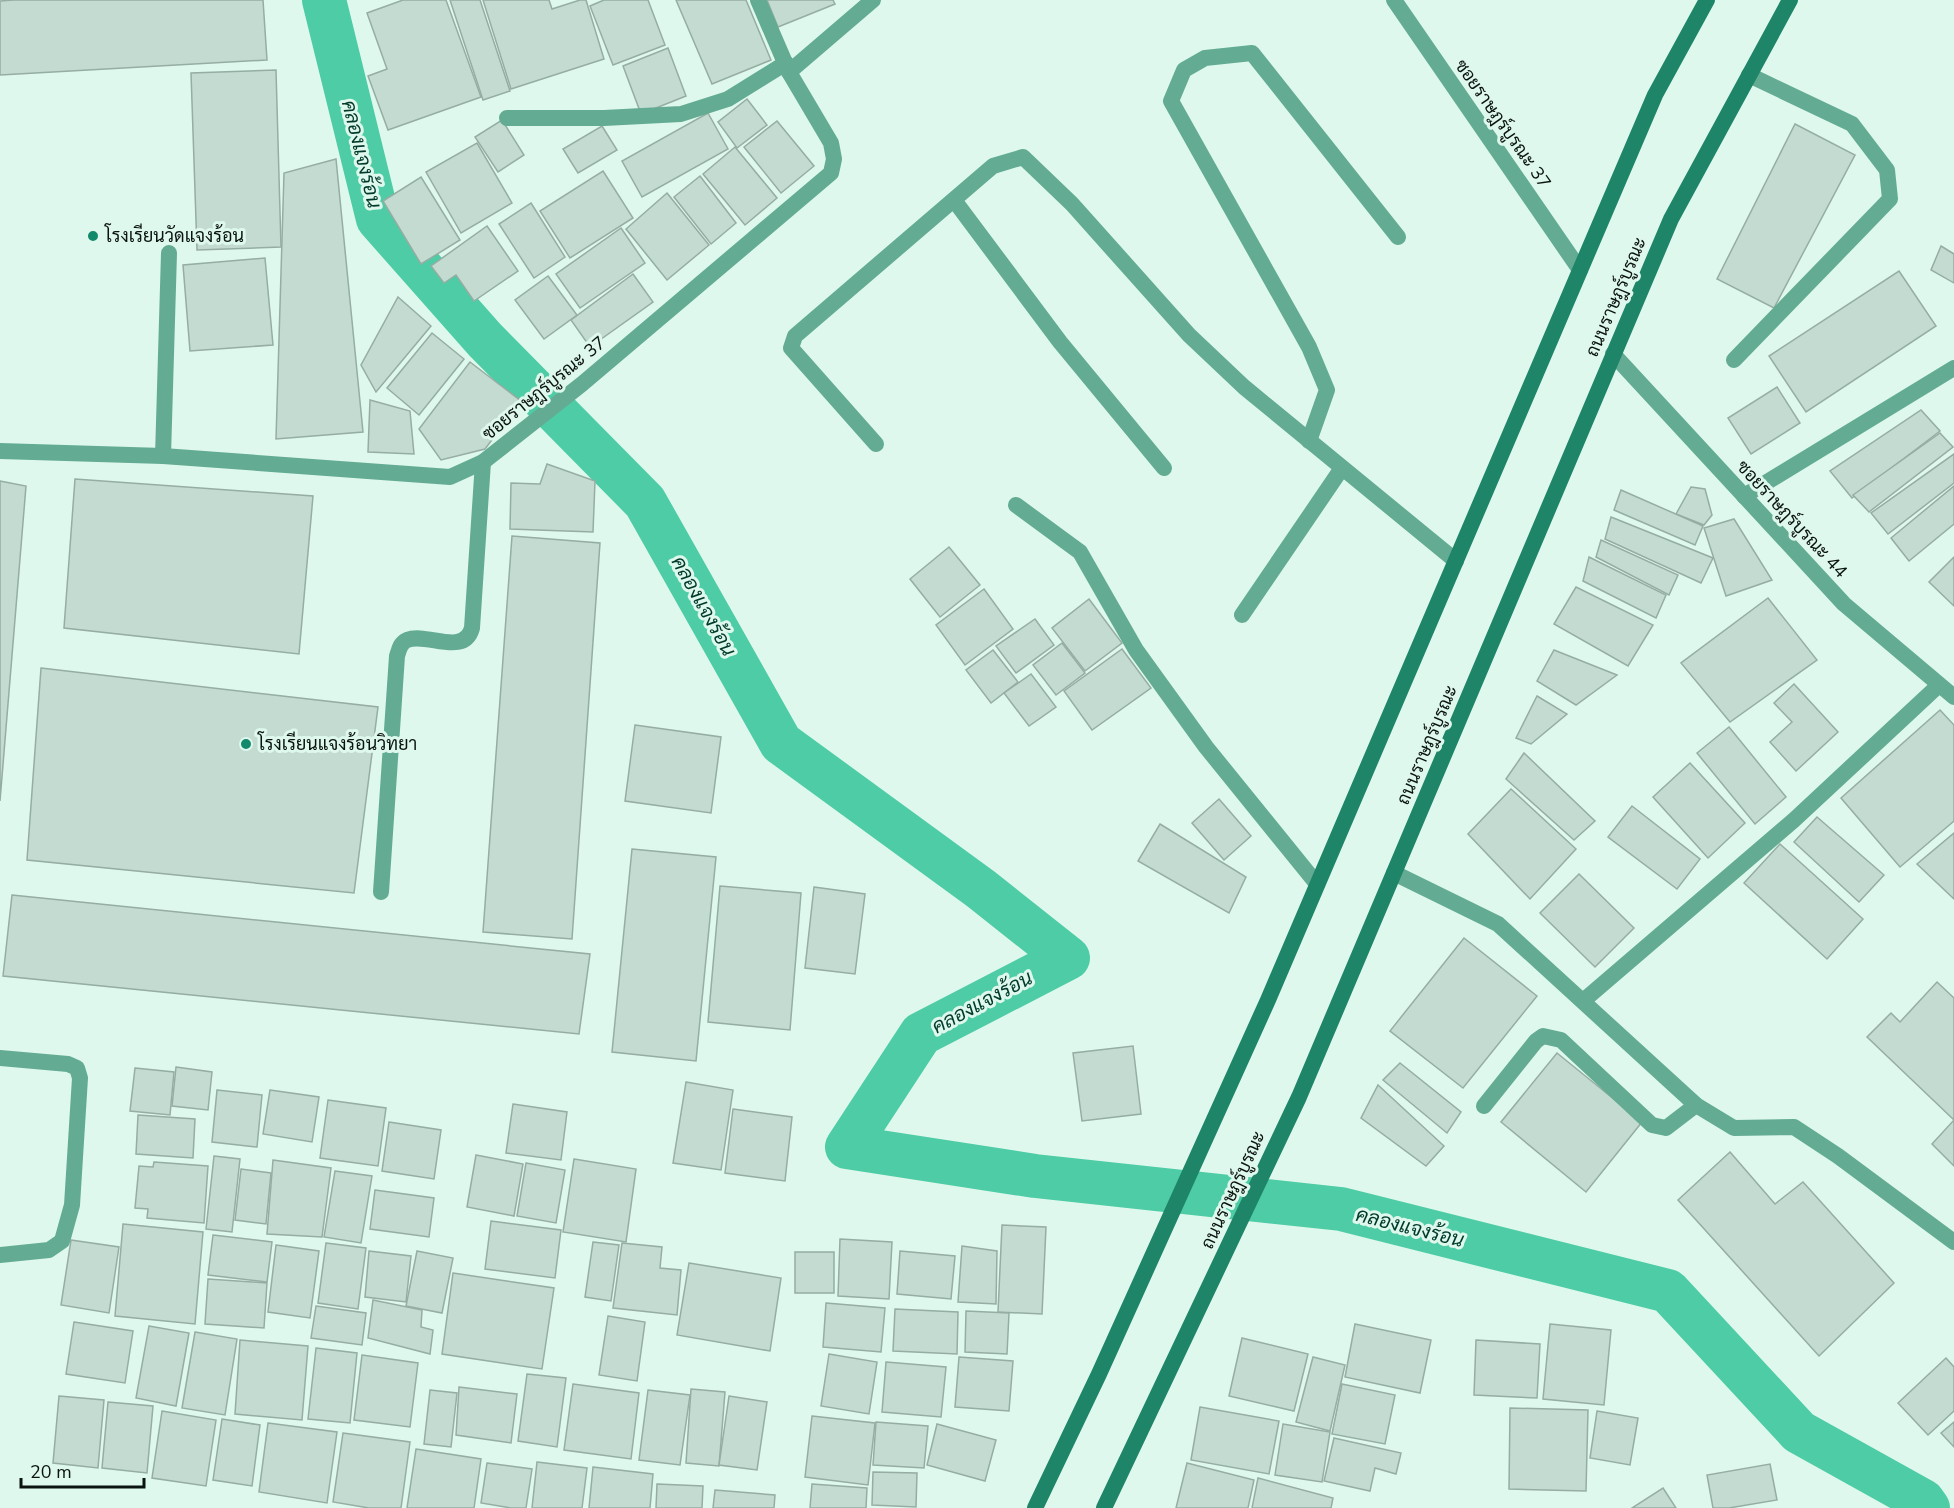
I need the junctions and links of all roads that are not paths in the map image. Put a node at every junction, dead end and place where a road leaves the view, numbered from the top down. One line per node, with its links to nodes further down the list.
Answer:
1 (758, 0): 6 (street, ซอยราษฎร์บูรณะ 37)
2 (873, 0): 6 (street)
3 (1394, 0): 12 (street, ซอยราษฎร์บูรณะ 37)
4 (1707, 0): 12 (main road)
5 (1790, 0): 7 (main road, ถนนราษฎร์บูรณะ)
6 (788, 67): 8 (street); 20 (street, ซอยราษฎร์บูรณะ 37)
7 (1749, 75): 13 (main road, ถนนราษฎร์บูรณะ); 14 (street)
8 (507, 118)
9 (954, 200): 16 (street); 17 (street); 21 (street)
10 (1398, 237): 16 (street)
11 (169, 253): 19 (street)
12 (1580, 270): 25 (main road)
13 (1613, 354): 23 (street, ซอยราษฎร์บูรณะ 44); 29 (main road, ถนนราษฎร์บูรณะ)
14 (1734, 360)
15 (1954, 368): 23 (street)
16 (1309, 441): 22 (street)
17 (876, 444)
18 (0, 451): 19 (street, ซอยราษฎร์บูรณะ 37)
19 (163, 456): 20 (street, ซอยราษฎร์บูรณะ 37)
20 (483, 462): 31 (street)
21 (1164, 468)
22 (1342, 468): 25 (street); 26 (street)
23 (1744, 496): 27 (street, ซอยราษฎร์บูรณะ 44)
24 (1016, 506): 30 (street)
25 (1456, 561): 30 (main road)
26 (1242, 615)
27 (1939, 685): 28 (street, ซอยราษฎร์บูรณะ 44); 32 (street)
28 (1954, 698)
29 (1394, 873): 32 (street); 39 (main road, ถนนราษฎร์บูรณะ)
30 (1317, 884): 38 (main road)
31 (381, 892)
32 (1583, 1001): 34 (street)
33 (0, 1058): 37 (street)
34 (1696, 1105): 35 (street); 36 (street)
35 (1484, 1106)
36 (1954, 1242)
37 (0, 1255)
38 (1035, 1508)
39 (1104, 1508)

